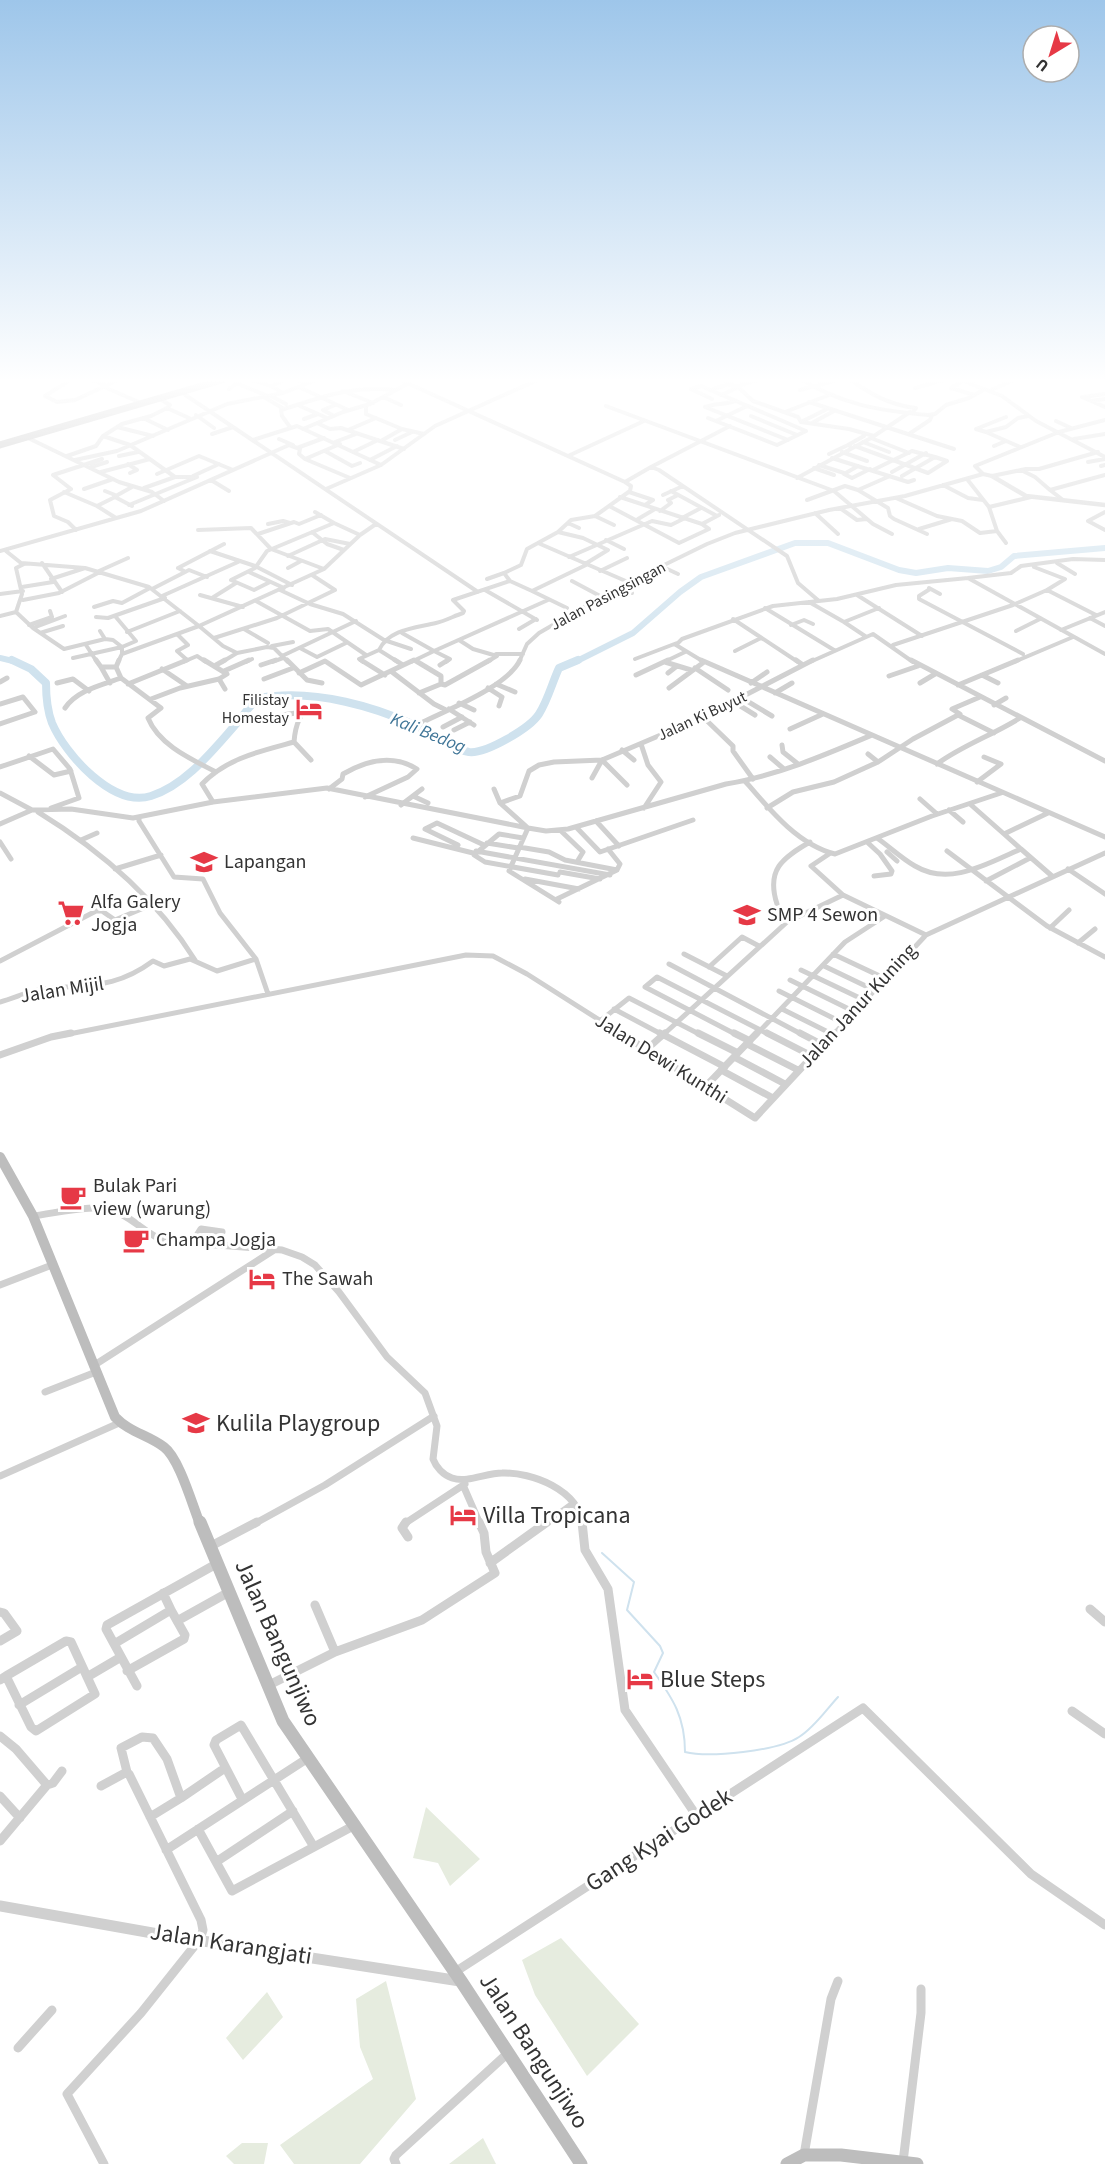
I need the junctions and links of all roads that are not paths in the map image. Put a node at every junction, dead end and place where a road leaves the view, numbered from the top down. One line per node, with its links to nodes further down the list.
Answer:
1 (57, 478): 38 (street)
2 (172, 478): 29 (street)
3 (194, 478): 40 (street)
4 (215, 478): 22 (street)
5 (309, 478): 31 (street)
6 (350, 478): 31 (street)
7 (616, 478): 24 (street)
8 (632, 478): 24 (street)
9 (670, 478): 26 (street)
10 (797, 478): 37 (street)
11 (852, 478): 27 (street)
12 (883, 478): 33 (street)
13 (899, 478): 23 (street)
14 (908, 478): 23 (street)
15 (918, 478): 23 (street)
16 (972, 478): 21 (street, Jalan Pasingsingan)
17 (995, 478): 45 (street)
18 (1036, 478): 34 (street)
19 (1094, 478): 34 (street)
20 (113, 479): 28 (street); 30 (street)
21 (969, 479): 25 (street, Jalan Pasingsingan); 48 (street)
22 (211, 480): 35 (street); 50 (street)
23 (914, 480)
24 (625, 482): 39 (street)
25 (944, 484): 46 (street, Jalan Pasingsingan); 48 (street)
26 (683, 486): 36 (street); 66 (street)
27 (845, 486): 33 (street); 37 (street)
28 (133, 487): 29 (street); 43 (street)
29 (143, 488): 40 (street)
30 (84, 489)
31 (326, 489): 81 (street)
32 (105, 490): 43 (street)
33 (858, 490): 51 (street)
34 (1050, 490): 49 (street)
35 (229, 491)
36 (670, 491): 41 (street); 42 (street)
37 (834, 491): 47 (street); 55 (street)
38 (64, 492): 57 (street); 87 (street)
39 (629, 492): 44 (street); 54 (street)
40 (154, 494): 50 (street); 53 (street)
41 (663, 495)
42 (678, 495): 60 (street); 62 (street)
43 (115, 496): 53 (street); 57 (street)
44 (620, 497): 54 (street); 58 (street)
45 (1031, 497): 49 (street); 59 (street)
46 (896, 498): 51 (street, Jalan Pasingsingan); 75 (street)
47 (807, 500)
48 (983, 500): 59 (street)
49 (1063, 500): 52 (street)
50 (165, 501): 63 (street)
51 (875, 502): 55 (street, Jalan Pasingsingan); 89 (street)
52 (1090, 502): 56 (street); 65 (street)
53 (129, 505): 63 (street)
54 (645, 505): 62 (street)
55 (849, 505): 61 (street, Jalan Pasingsingan); 74 (street)
56 (1105, 505)
57 (97, 506): 71 (street)
58 (611, 507): 69 (street); 72 (street)
59 (989, 507): 91 (street)
60 (701, 508): 70 (street); 73 (street)
61 (840, 508): 67 (street, Jalan Pasingsingan); 74 (street)
62 (657, 510): 72 (street); 73 (street)
63 (141, 511): 71 (street)
64 (315, 512): 68 (street)
65 (1105, 512): 90 (street)
66 (723, 513): 70 (street); 86 (street)
67 (814, 513): 86 (street, Jalan Pasingsingan); 95 (street)
68 (321, 515): 77 (street); 80 (street)
69 (595, 516): 78 (street); 84 (street)
70 (717, 516): 83 (street)
71 (116, 518): 87 (street)
72 (638, 519): 82 (street)
73 (683, 519): 82 (street); 83 (street)
74 (867, 519): 96 (street)
75 (952, 519): 89 (street); 91 (street)
76 (290, 523): 79 (street); 80 (street); 94 (street)
77 (334, 523): 92 (street); 98 (street)
78 (568, 523): 85 (street); 93 (street)
79 (268, 524)
80 (299, 524): 92 (street)
81 (376, 524): 98 (street); 157 (street)
82 (647, 524): 83 (street); 100 (street)
83 (702, 524)
84 (614, 525)
85 (579, 528)
86 (747, 528): 124 (street, Jalan Pasingsingan); 170 (street)
87 (76, 530): 109 (street)
88 (198, 530): 94 (street)
89 (918, 530): 97 (street)
90 (1105, 530)
91 (997, 531): 102 (street)
92 (313, 532): 99 (street); 106 (street)
93 (558, 532): 101 (street); 105 (street)
94 (258, 534): 106 (street)
95 (838, 534)
96 (892, 534)
97 (927, 534)
98 (360, 535): 104 (street)
99 (324, 540): 104 (street); 108 (street); 111 (street)
100 (606, 540): 105 (street); 107 (street)
101 (538, 543): 112 (street); 132 (street)
102 (1006, 543)
103 (224, 544): 110 (street)
104 (350, 544): 108 (street)
105 (598, 544): 112 (street); 121 (street)
106 (271, 549): 111 (street); 123 (street)
107 (624, 549)
108 (344, 550): 127 (street)
109 (3, 551): 120 (street)
110 (210, 552): 117 (street); 130 (street)
111 (288, 556): 116 (street)
112 (568, 557): 121 (street)
113 (128, 558): 129 (street)
114 (627, 558): 128 (street)
115 (1105, 560): 119 (street)
116 (301, 561): 126 (street); 127 (street)
117 (238, 562): 123 (street); 136 (street)
118 (42, 563): 120 (street); 125 (street); 139 (street)
119 (1057, 563): 122 (street); 134 (street)
120 (24, 564): 148 (street)
121 (586, 564): 128 (street); 155 (street)
122 (1028, 565): 137 (street); 154 (street)
123 (255, 566): 131 (street); 146 (street)
124 (663, 567): 133 (street); 143 (street, Jalan Pasingsingan)
125 (85, 568): 129 (street); 139 (street)
126 (288, 568)
127 (324, 569): 135 (street)
128 (600, 571): 143 (street)
129 (100, 572): 147 (street); 156 (street)
130 (184, 572): 136 (street); 147 (street)
131 (249, 572): 142 (street); 144 (street)
132 (504, 573): 138 (street); 140 (street)
133 (678, 574)
134 (1075, 574)
135 (312, 575): 146 (street); 172 (street)
136 (208, 577): 165 (street)
137 (968, 578): 145 (street); 173 (street)
138 (487, 579)
139 (52, 580): 148 (street); 156 (street)
140 (510, 581): 153 (street); 155 (street)
141 (572, 581): 163 (street)
142 (270, 582): 144 (street); 149 (street)
143 (625, 582): 150 (street, Jalan Pasingsingan)
144 (236, 583): 166 (street)
145 (925, 583): 151 (street); 152 (street)
146 (292, 585): 149 (street)
147 (151, 588): 165 (street); 174 (street)
148 (22, 589): 159 (street); 167 (street)
149 (282, 589): 169 (street); 172 (street)
150 (615, 589): 158 (street); 163 (street, Jalan Pasingsingan)
151 (879, 589): 162 (street); 164 (street)
152 (930, 589): 160 (street); 195 (street)
153 (484, 590): 157 (street); 182 (street)
154 (1047, 590): 173 (street); 185 (street)
155 (532, 591): 168 (street)
156 (62, 592): 167 (street)
157 (478, 592): 210 (street)
158 (632, 593)
159 (0, 594)
160 (940, 594)
161 (200, 595): 166 (street)
162 (857, 595): 170 (street); 178 (street)
163 (599, 596): 237 (street, Jalan Pasingsingan)
164 (888, 596)
165 (163, 597): 180 (street); 188 (street)
166 (212, 598): 175 (street)
167 (23, 600): 181 (street)
168 (548, 600): 176 (street); 182 (street)
169 (256, 601): 175 (street); 184 (street)
170 (819, 601): 171 (street)
171 (809, 602): 177 (street); 194 (street)
172 (310, 604): 184 (street); 193 (street)
173 (1013, 605): 192 (street); 195 (street)
174 (94, 607)
175 (243, 607): 200 (street)
176 (567, 608)
177 (765, 608): 191 (street); 197 (street)
178 (879, 608): 194 (street); 213 (street)
179 (50, 611): 198 (street)
180 (180, 611): 200 (street); 207 (street)
181 (16, 612): 186 (street); 198 (street)
182 (521, 612): 203 (street); 219 (street)
183 (1105, 612): 185 (street)
184 (282, 615): 202 (street); 209 (street)
185 (1096, 615): 190 (street)
186 (0, 616)
187 (64, 616): 198 (street)
188 (116, 616): 189 (street); 207 (street)
189 (96, 617)
190 (1090, 618): 201 (street); 204 (street)
191 (734, 619): 216 (street); 222 (street)
192 (1040, 619): 204 (street); 206 (street)
193 (356, 621): 209 (street); 218 (street)
194 (844, 622): 212 (street)
195 (962, 623): 213 (street); 238 (street)
196 (813, 624): 197 (street)
197 (791, 625): 230 (street)
198 (31, 626): 208 (street)
199 (63, 626): 208 (street)
200 (199, 626): 211 (street); 215 (street)
201 (1105, 626)
202 (243, 628): 215 (street); 224 (street)
203 (519, 629)
204 (1061, 630): 214 (street)
205 (100, 631): 217 (street)
206 (1016, 631)
207 (127, 632): 226 (street)
208 (40, 633): 223 (street)
209 (333, 633): 221 (street); 227 (street)
210 (402, 633): 218 (street); 231 (street)
211 (177, 634): 235 (street); 245 (street)
212 (865, 636): 225 (street); 230 (street, Jalan Ki Buyut)
213 (922, 636): 225 (street)
214 (1073, 637): 239 (street); 273 (street)
215 (214, 638): 234 (street)
216 (761, 638): 232 (street); 255 (street)
217 (105, 639): 223 (street); 226 (street)
218 (384, 640): 228 (street); 229 (street)
219 (459, 640): 231 (street); 236 (street)
220 (293, 642): 224 (street)
221 (346, 643): 241 (street); 243 (street)
222 (677, 643): 233 (street); 247 (street)
223 (86, 645): 240 (street)
224 (270, 645): 234 (street); 242 (street)
225 (893, 645): 258 (street)
226 (122, 647): 235 (street); 240 (street)
227 (300, 648): 242 (street); 243 (street)
228 (411, 649)
229 (379, 650): 241 (street); 253 (street)
230 (834, 650): 255 (street, Jalan Ki Buyut)
231 (434, 651): 249 (street); 254 (street)
232 (735, 651)
233 (685, 652): 250 (street); 251 (street)
234 (237, 653): 256 (street)
235 (122, 654): 260 (street)
236 (495, 654): 237 (street); 289 (street)
237 (521, 654): 290 (street, Jalan Pasingsingan)
238 (1023, 654)
239 (1105, 654)
240 (92, 655): 244 (street); 259 (street)
241 (366, 655): 271 (street)
242 (282, 657): 252 (street); 261 (street)
243 (317, 657): 248 (street)
244 (73, 658)
245 (186, 659): 256 (street); 262 (street)
246 (252, 659): 265 (street)
247 (635, 659)
248 (325, 661): 268 (street); 271 (street)
249 (416, 661): 253 (street); 289 (street)
250 (664, 662): 257 (street); 272 (street)
251 (704, 662): 263 (street); 264 (street)
252 (261, 665)
253 (403, 665): 266 (street)
254 (440, 665)
255 (803, 665): 293 (street, Jalan Ki Buyut)
256 (216, 666): 265 (street)
257 (677, 666): 263 (street); 269 (street)
258 (918, 666): 270 (street); 275 (street)
259 (101, 667): 260 (street); 283 (street)
260 (116, 667): 277 (street)
261 (293, 668): 268 (street); 279 (street)
262 (162, 669): 288 (street); 292 (street)
263 (693, 669): 274 (street); 296 (street)
264 (719, 669): 274 (street); 281 (street)
265 (224, 671): 278 (street)
266 (392, 672): 271 (street); 300 (street)
267 (767, 672): 281 (street)
268 (299, 673): 284 (street)
269 (668, 673)
270 (935, 674): 286 (street); 291 (street)
271 (385, 675)
272 (636, 675)
273 (982, 675): 287 (street); 291 (street)
274 (707, 676): 297 (street)
275 (889, 676)
276 (7, 678): 280 (street)
277 (121, 678): 283 (street); 288 (street)
278 (219, 679): 292 (street); 294 (street)
279 (264, 679)
280 (0, 682)
281 (751, 682): 293 (street)
282 (57, 683): 298 (street)
283 (110, 683): 298 (street)
284 (322, 683)
285 (792, 683): 301 (street)
286 (920, 683)
287 (998, 683)
288 (128, 684): 305 (street)
289 (441, 684): 300 (street)
290 (496, 684): 295 (street, Jalan Pasingsingan); 299 (street)
291 (958, 685): 302 (street)
292 (188, 686): 305 (street)
293 (762, 687): 301 (street); 303 (street, Jalan Ki Buyut)
294 (225, 688)
295 (488, 688): 307 (street, Jalan Pasingsingan); 311 (street)
296 (669, 688)
297 (728, 690)
298 (89, 691): 312 (street)
299 (516, 692)
300 (419, 693): 313 (street)
301 (775, 693): 316 (street)
302 (980, 697): 310 (street); 317 (street)
303 (742, 698): 306 (street, Jalan Ki Buyut); 319 (street)
304 (1006, 698): 310 (street)
305 (151, 699): 350 (street)
306 (734, 702): 318 (street); 321 (street, Jalan Ki Buyut)
307 (459, 703): 313 (street, Jalan Pasingsingan); 314 (street)
308 (0, 704): 325 (street)
309 (311, 705): 315 (street)
310 (994, 705): 322 (street)
311 (499, 706)
312 (65, 708)
313 (445, 709): 320 (street); 324 (street, Jalan Pasingsingan)
314 (474, 710)
315 (303, 712): 323 (street); 331 (street)
316 (823, 714): 327 (street); 330 (street)
317 (960, 714): 329 (street); 334 (street)
318 (755, 715)
319 (772, 716)
320 (462, 717): 326 (street); 328 (street)
321 (703, 717): 332 (street, Jalan Ki Buyut); 352 (street)
322 (1020, 718): 329 (street); 343 (street)
323 (273, 720)
324 (423, 722)
325 (0, 724)
326 (443, 727)
327 (790, 729)
328 (454, 730)
329 (994, 734): 346 (street)
330 (872, 735): 334 (street); 345 (street)
331 (294, 742): 340 (street); 350 (street)
332 (641, 744): 335 (street, Jalan Ki Buyut); 369 (street)
333 (782, 745): 345 (street)
334 (901, 748): 344 (street); 346 (street)
335 (622, 750): 341 (street, Jalan Ki Buyut); 342 (street)
336 (868, 754): 344 (street)
337 (29, 756): 347 (street); 349 (street); 349 (street)
338 (770, 756): 348 (street)
339 (984, 757): 354 (street)
340 (311, 760)
341 (602, 760): 351 (street); 355 (street); 366 (street)
342 (634, 760)
343 (1105, 761)
344 (878, 762): 370 (street)
345 (798, 764): 348 (street)
346 (937, 764): 354 (street)
347 (0, 767)
348 (784, 769): 352 (street)
349 (71, 771): 371 (street)
350 (216, 772): 364 (street)
351 (592, 778)
352 (753, 779): 353 (street)
353 (745, 781): 369 (street); 370 (street)
354 (977, 782): 360 (street)
355 (627, 785)
356 (329, 789): 362 (street); 362 (street); 364 (street)
357 (422, 789): 361 (street)
358 (494, 789): 366 (street)
359 (0, 793): 371 (street)
360 (1001, 793): 367 (street); 373 (street)
361 (413, 796): 365 (street); 368 (street)
362 (364, 797): 368 (street)
363 (920, 799): 374 (street)
364 (213, 802): 375 (street)
365 (428, 803)
366 (500, 803): 381 (street)
367 (970, 804): 372 (street); 384 (street)
368 (401, 805): 381 (street)
369 (644, 808): 377 (street)
370 (767, 808): 391 (street)
371 (38, 810): 375 (street); 379 (street); 389 (street)
372 (949, 810): 374 (street); 378 (street)
373 (1048, 813): 384 (street); 385 (street)
374 (937, 814): 388 (street)
375 (139, 819): 406 (street)
376 (693, 820): 394 (street)
377 (596, 821): 380 (street); 394 (street)
378 (963, 822)
379 (0, 824)
380 (576, 827): 382 (street); 397 (street)
381 (528, 828): 382 (street); 387 (street)
382 (560, 830): 411 (street)
383 (97, 833): 389 (street)
384 (1004, 834): 398 (street)
385 (1105, 837)
386 (413, 838): 396 (street)
387 (523, 838): 393 (street); 395 (street)
388 (877, 838): 392 (street); 399 (street)
389 (81, 840): 414 (street)
390 (0, 842): 409 (street)
391 (810, 842): 404 (street); 431 (street)
392 (867, 842): 404 (street); 405 (street)
393 (485, 844): 395 (street); 396 (street); 401 (street)
394 (619, 846): 397 (street)
395 (518, 847): 407 (street); 413 (street)
396 (455, 848): 401 (street)
397 (608, 849): 416 (street)
398 (1021, 849): 408 (street); 417 (street)
399 (894, 850): 402 (street); 417 (street)
400 (947, 851): 417 (street)
401 (474, 852): 407 (street); 412 (street)
402 (887, 852): 405 (street); 410 (street)
403 (1105, 853): 415 (street, Jalan Janur Kuning)
404 (829, 854): 427 (street)
405 (880, 854): 419 (street)
406 (161, 855): 414 (street); 443 (street)
407 (514, 856): 412 (street); 413 (street)
408 (1030, 858): 420 (street); 423 (street)
409 (11, 859)
410 (897, 861)
411 (577, 862): 413 (street); 416 (street)
412 (510, 866): 413 (street); 421 (street)
413 (561, 868): 418 (street); 422 (street); 424 (street)
414 (115, 869): 432 (street)
415 (1068, 869): 420 (street, Jalan Janur Kuning); 428 (street)
416 (617, 870): 418 (street)
417 (970, 870): 423 (street)
418 (610, 875): 422 (street)
419 (873, 876)
420 (1052, 876): 430 (street, Jalan Janur Kuning)
421 (519, 877): 424 (street); 426 (street)
422 (601, 879): 425 (street)
423 (986, 881): 430 (street)
424 (553, 884): 425 (street)
425 (579, 889): 429 (street)
426 (549, 893): 429 (street); 429 (street)
427 (843, 894): 434 (street); 439 (street)
428 (1105, 894)
429 (566, 895)
430 (1010, 897): 435 (street); 437 (street, Jalan Janur Kuning)
431 (777, 904)
432 (151, 905): 444 (street); 445 (street)
433 (1069, 910): 435 (street)
434 (885, 916): 437 (street); 440 (street)
435 (1050, 928): 438 (street)
436 (1095, 929): 438 (street)
437 (926, 935): 452 (street, Jalan Janur Kuning)
438 (1078, 943): 442 (street)
439 (759, 946): 448 (street); 450 (street)
440 (834, 953): 447 (street); 452 (street)
441 (684, 954): 448 (street)
442 (1105, 957)
443 (256, 959): 445 (street, Jalan Mijil); 458 (street)
444 (0, 960)
445 (195, 960): 462 (street, Jalan Mijil)
446 (669, 964): 455 (street)
447 (824, 966): 451 (street); 456 (street)
448 (710, 967): 450 (street)
449 (801, 970): 451 (street)
450 (727, 976): 455 (street)
451 (813, 976): 454 (street); 461 (street)
452 (884, 978): 456 (street, Jalan Janur Kuning)
453 (790, 980): 454 (street)
454 (803, 987): 459 (street); 466 (street)
455 (714, 988): 460 (street); 467 (street)
456 (874, 990): 461 (street, Jalan Janur Kuning)
457 (779, 991): 459 (street)
458 (268, 994): 468 (street, Jalan Dewi Kunthi); 477 (street, Jalan Dewi Kunthi)
459 (792, 998): 464 (street); 470 (street)
460 (701, 1000): 465 (street); 465 (street); 471 (street)
461 (864, 1000): 466 (street, Jalan Janur Kuning)
462 (0, 1002)
463 (614, 1009): 468 (street); 469 (street); 473 (street)
464 (782, 1009): 467 (street); 472 (street)
465 (688, 1011): 469 (street); 474 (street)
466 (853, 1011): 470 (street, Jalan Janur Kuning)
467 (771, 1019): 471 (street); 475 (street)
468 (600, 1021): 476 (street, Jalan Dewi Kunthi)
469 (676, 1022): 473 (street); 478 (street)
470 (843, 1023): 472 (street, Jalan Janur Kuning)
471 (760, 1030): 474 (street); 479 (street)
472 (832, 1034): 475 (street, Jalan Janur Kuning)
473 (663, 1035): 476 (street); 480 (street)
474 (748, 1042): 478 (street); 481 (street)
475 (823, 1045): 479 (street, Jalan Janur Kuning)
476 (646, 1050): 483 (street, Jalan Dewi Kunthi)
477 (0, 1055)
478 (736, 1055): 480 (street); 482 (street)
479 (812, 1056): 481 (street, Jalan Janur Kuning)
480 (723, 1069): 483 (street); 484 (street)
481 (798, 1070): 482 (street, Jalan Janur Kuning)
482 (785, 1084): 484 (street, Jalan Janur Kuning)
483 (705, 1087): 485 (street, Jalan Dewi Kunthi)
484 (773, 1098): 485 (street, Jalan Janur Kuning)
485 (755, 1118)
486 (0, 1157): 487 (main road)
487 (33, 1216): 489 (street); 491 (main road)
488 (222, 1232): 489 (street)
489 (191, 1245): 490 (street)
490 (274, 1250): 493 (street); 495 (street)
491 (52, 1265): 492 (street); 493 (main road)
492 (0, 1285)
493 (94, 1369): 494 (street); 496 (main road)
494 (45, 1392)
495 (434, 1416): 498 (street); 502 (street)
496 (119, 1423): 497 (street); 502 (main road, Jalan Bangunjiwo)
497 (0, 1476)
498 (473, 1479): 499 (street); 500 (street)
499 (463, 1485): 501 (street); 504 (street)
500 (574, 1503): 504 (street); 538 (street)
501 (408, 1537)
502 (210, 1546): 503 (main road, Jalan Bangunjiwo)
503 (218, 1563): 505 (main road, Jalan Bangunjiwo); 506 (street)
504 (490, 1563): 515 (street)
505 (230, 1592): 511 (street); 521 (main road, Jalan Bangunjiwo)
506 (163, 1593): 509 (street); 514 (street)
507 (315, 1605): 515 (street)
508 (1090, 1609): 512 (street)
509 (171, 1610): 511 (street); 514 (street)
510 (0, 1612): 513 (street)
511 (177, 1622): 518 (street)
512 (1105, 1622)
513 (0, 1641)
514 (114, 1644): 516 (street)
515 (335, 1652): 521 (street)
516 (121, 1657): 518 (street); 519 (street)
517 (82, 1667): 519 (street); 520 (street); 523 (street)
518 (128, 1671): 522 (street)
519 (87, 1677): 523 (street)
520 (3, 1678): 523 (street)
521 (268, 1685): 527 (main road, Jalan Bangunjiwo)
522 (137, 1686)
523 (19, 1705)
524 (1072, 1711): 525 (street)
525 (1105, 1734)
526 (1, 1739): 532 (street)
527 (308, 1757): 531 (street); 541 (main road, Jalan Bangunjiwo)
528 (225, 1768): 531 (street); 535 (street); 536 (street)
529 (62, 1771): 532 (street)
530 (127, 1772): 533 (street); 535 (street); 539 (street)
531 (274, 1778): 536 (street); 537 (street)
532 (47, 1785): 540 (street)
533 (101, 1786)
534 (0, 1796): 540 (street)
535 (181, 1798): 539 (street)
536 (242, 1799): 542 (street)
537 (293, 1811): 544 (street); 546 (street)
538 (696, 1815): 548 (street, Gang Kyai Godek); 550 (street, Gang Kyai Godek)
539 (150, 1817): 545 (street)
540 (20, 1818): 543 (street)
541 (355, 1825): 544 (street); 550 (main road, Jalan Bangunjiwo)
542 (198, 1829): 545 (street); 546 (street)
543 (0, 1841)
544 (314, 1847): 546 (street)
545 (166, 1850): 549 (street)
546 (216, 1862)
547 (0, 1906): 549 (street, Jalan Karangjati)
548 (1105, 1925)
549 (200, 1939): 550 (street, Jalan Karangjati); 558 (street)
550 (458, 1976): 555 (main road, Jalan Bangunjiwo)
551 (838, 1981): 556 (street)
552 (921, 1989): 557 (street)
553 (52, 2010): 554 (street)
554 (18, 2048)
555 (508, 2053): 559 (street); 560 (main road, Jalan Bangunjiwo)
556 (804, 2156): 557 (main road); 561 (main road)
557 (910, 2163)
558 (104, 2164)
559 (396, 2164)
560 (581, 2164)
561 (787, 2164)

